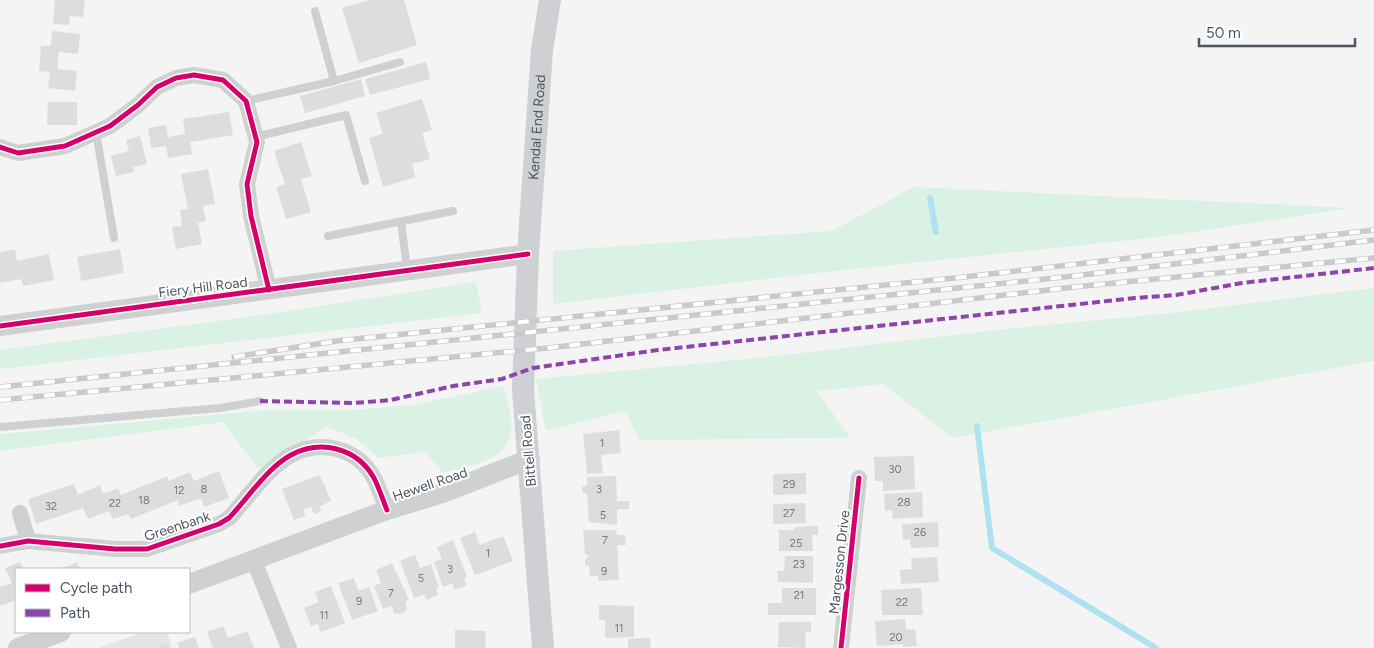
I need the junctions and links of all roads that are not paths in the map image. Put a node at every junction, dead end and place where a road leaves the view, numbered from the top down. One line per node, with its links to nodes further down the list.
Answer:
1 (550, 0): 14 (main road, Kendal End Road)
2 (315, 12): 4 (lane)
3 (400, 62): 4 (lane)
4 (334, 81): 5 (lane)
5 (246, 101): 6 (street); 7 (street)
6 (96, 132): 8 (street); 13 (lane)
7 (256, 137): 9 (lane); 16 (street)
8 (0, 147)
9 (365, 180)
10 (453, 211): 11 (lane)
11 (401, 222): 12 (lane); 15 (lane)
12 (328, 236)
13 (114, 238)
14 (528, 254): 15 (street, Fiery Hill Road); 20 (main road, Bittell Road)
15 (407, 271): 16 (street, Fiery Hill Road)
16 (269, 290): 17 (street, Fiery Hill Road)
17 (0, 326)
18 (260, 402): 19 (lane)
19 (0, 427)
20 (530, 459): 22 (street, Hewell Road); 31 (main road, Bittell Road)
21 (859, 478): 32 (street, Margesson Drive)
22 (387, 510): 24 (street, Greenbank); 26 (street, Hewell Road)
23 (20, 513): 24 (street)
24 (28, 541): 25 (street, Greenbank)
25 (1, 546)
26 (254, 561): 27 (street, Hewell Road); 30 (street)
27 (190, 584)
28 (58, 633): 29 (street)
29 (18, 648)
30 (289, 648)
31 (543, 648)
32 (841, 648)

